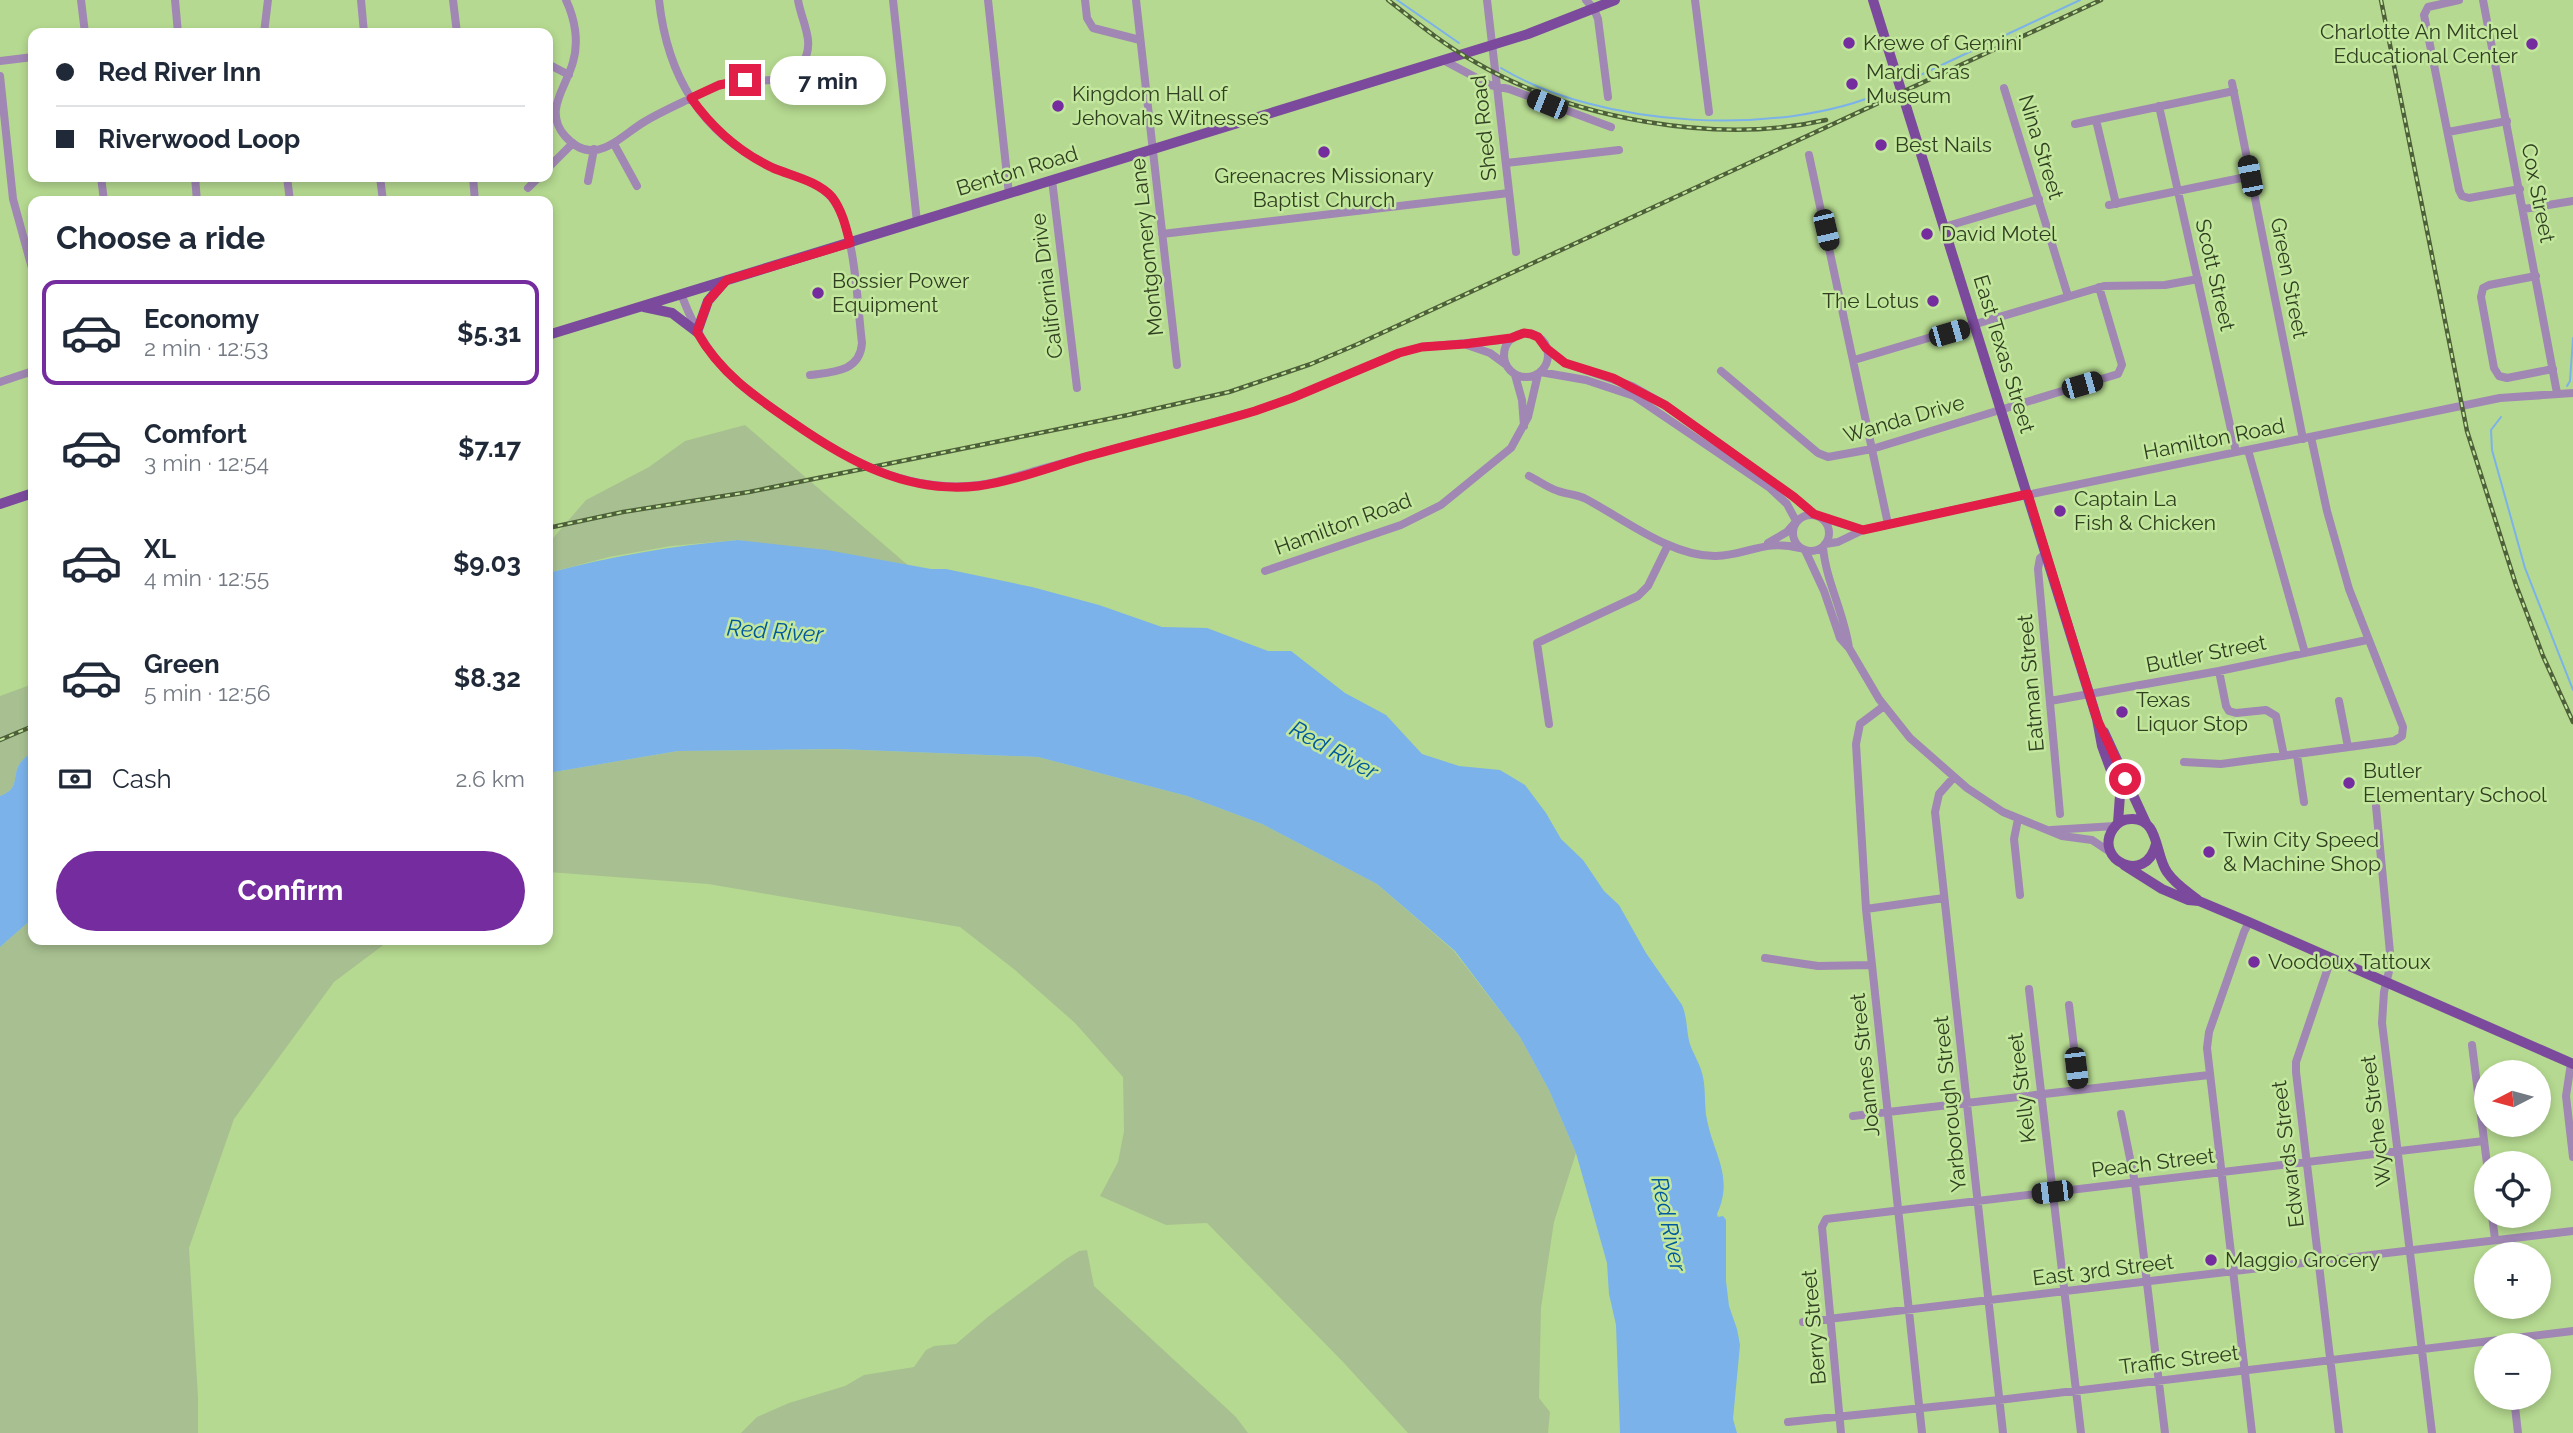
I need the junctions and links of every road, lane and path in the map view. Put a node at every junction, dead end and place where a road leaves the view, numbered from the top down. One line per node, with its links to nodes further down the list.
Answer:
1 (81, 0): 21 (street)
2 (175, 0): 22 (street)
3 (268, 0): 23 (street)
4 (361, 0): 24 (street)
5 (453, 0): 25 (street)
6 (566, 0): 32 (street)
7 (659, 0): 37 (street)
8 (798, 0): 37 (street)
9 (893, 0): 68 (street)
10 (988, 0): 64 (street)
11 (1085, 0): 26 (street)
12 (1136, 0): 26 (street, Montgomery Lane)
13 (1488, 0): 27 (street, Shed Road)
14 (1586, 0): 20 (street)
15 (1615, 0): 20 (main road, Benton Road)
16 (1695, 0): 39 (street)
17 (1873, 0): 69 (main road, East Texas Street)
18 (2459, 0): 46 (street)
19 (2483, 0): 43 (street, Cox Street)
20 (1595, 4): 27 (main road, Benton Road); 36 (street)
21 (84, 28)
22 (178, 28)
23 (265, 28)
24 (364, 28)
25 (456, 28)
26 (1140, 40): 50 (street, Montgomery Lane)
27 (1493, 45): 29 (main road, Benton Road); 34 (street, Shed Road)
28 (28, 58): 30 (street)
29 (1443, 60): 34 (street); 50 (main road, Benton Road)
30 (0, 61)
31 (553, 67): 32 (street)
32 (569, 75): 40 (street)
33 (0, 76): 73 (street)
34 (1497, 87): 45 (street); 54 (street, Shed Road)
35 (2004, 88): 65 (street, Nina Street)
36 (1608, 97)
37 (691, 98): 48 (street); 71 (street)
38 (2159, 106): 42 (street); 55 (street, Green Street); 62 (street, Scott Street)
39 (1709, 112)
40 (553, 114)
41 (553, 119): 47 (street)
42 (2096, 120): 44 (street); 62 (street)
43 (2507, 121): 46 (street); 61 (street, Cox Street)
44 (2075, 124)
45 (1611, 127)
46 (2448, 132): 61 (street)
47 (573, 144): 49 (street); 53 (street)
48 (614, 144): 49 (street); 59 (street)
49 (593, 149): 57 (street)
50 (1154, 149): 56 (main road, Benton Road); 70 (street, Montgomery Lane)
51 (1619, 150): 54 (street)
52 (1809, 155): 87 (street)
53 (553, 163)
54 (1506, 163): 63 (street, Shed Road)
55 (2250, 176): 62 (street); 102 (street, Green Street)
56 (1052, 180): 64 (main road, Benton Road); 97 (street, California Drive)
57 (588, 181)
58 (534, 182): 60 (street)
59 (637, 186)
60 (528, 188)
61 (2520, 189): 67 (street, Cox Street)
62 (2178, 191): 75 (street, Scott Street)
63 (1509, 193): 70 (street); 72 (street, Shed Road)
64 (1009, 194): 68 (main road, Benton Road)
65 (2039, 199): 69 (street); 79 (street, Nina Street)
66 (2573, 201): 67 (street)
67 (2524, 209): 74 (street, Cox Street)
68 (917, 222): 71 (main road, Benton Road)
69 (1944, 226): 81 (main road, East Texas Street)
70 (1162, 234): 89 (street, Montgomery Lane)
71 (850, 243): 76 (main road, Benton Road); 94 (street)
72 (1516, 252)
73 (28, 254)
74 (2536, 276): 90 (street, Cox Street); 90 (street)
75 (2198, 279): 77 (street); 105 (street, Scott Street)
76 (727, 280): 78 (main road, Benton Road); 82 (main road)
77 (2099, 287): 79 (street); 100 (street, Wanda Drive)
78 (681, 294): 80 (main road, Benton Road); 82 (street)
79 (2068, 296): 81 (street)
80 (642, 306): 82 (main road); 83 (main road, Benton Road)
81 (1975, 325): 87 (street); 100 (main road, East Texas Street)
82 (697, 332): 85 (street, bridge)
83 (553, 333)
84 (1511, 338): 85 (street); 86 (street); 88 (street)
85 (1465, 344): 88 (street)
86 (1546, 348): 92 (street); 110 (street)
87 (1854, 360): 103 (street)
88 (1506, 364): 95 (street)
89 (1177, 365)
90 (2553, 369): 98 (street, Cox Street)
91 (1721, 371): 103 (street, Wanda Drive)
92 (1539, 373): 95 (street); 101 (street, Hamilton Road); 111 (street)
93 (28, 374): 96 (street)
94 (810, 375)
95 (1515, 375): 101 (street)
96 (0, 382)
97 (1077, 388)
98 (2557, 393): 99 (street, Hamilton Road); 102 (street, Hamilton Road)
99 (2573, 393)
100 (2001, 409): 103 (street, Wanda Drive); 107 (main road, East Texas Street)
101 (1524, 426): 119 (street, Hamilton Road)
102 (2307, 438): 104 (street, Hamilton Road); 120 (street, Green Street)
103 (1872, 449): 112 (street)
104 (2248, 450): 105 (street, Hamilton Road); 122 (street)
105 (2236, 452): 107 (street, Hamilton Road)
106 (1529, 476): 114 (street)
107 (2028, 494): 112 (street, Hamilton Road); 118 (main road, East Texas Street)
108 (28, 495): 109 (main road)
109 (0, 504)
110 (1817, 516): 111 (street); 113 (street); 116 (street)
111 (1796, 522): 115 (street); 117 (street)
112 (1888, 524): 113 (street, Hamilton Road)
113 (1863, 530): 116 (street, Hamilton Road)
114 (1668, 545): 115 (street); 129 (street)
115 (1766, 545): 117 (street)
116 (1824, 545): 117 (street); 121 (street)
117 (1803, 549): 121 (street)
118 (2046, 553): 124 (main road, East Texas Street); 125 (street, Eatman Street)
119 (1265, 571)
120 (2367, 639): 122 (street, Butler Street); 130 (street, Green Street)
121 (1849, 648): 127 (street)
122 (2305, 653): 123 (street, Butler Street)
123 (2219, 671): 124 (street, Butler Street); 132 (street)
124 (2090, 694): 125 (street, Butler Street); 128 (main road, East Texas Street)
125 (2050, 701): 137 (street, Eatman Street)
126 (2339, 701): 130 (street)
127 (1884, 706): 134 (street); 148 (street, Joannes Street)
128 (2097, 719): 139 (main road, East Texas Street); 140 (main road, East Texas Street)
129 (1549, 724)
130 (2347, 747): 131 (street)
131 (2297, 755): 132 (street); 135 (street)
132 (2284, 756): 133 (street)
133 (2184, 762)
134 (1954, 777): 138 (street); 146 (street, Yarborough Street)
135 (2304, 802)
136 (2376, 806): 153 (street, Wyche Street)
137 (2060, 814)
138 (2018, 819): 141 (street); 145 (street)
139 (2147, 823): 140 (main road); 142 (main road, East Texas Street)
140 (2116, 825): 141 (street); 143 (main road, East Texas Street)
141 (2051, 830): 143 (street)
142 (2156, 845): 144 (main road); 147 (main road, East Texas Street)
143 (2110, 852): 144 (main road, East Texas Street)
144 (2124, 865): 147 (main road, East Texas Street)
145 (2020, 895)
146 (1944, 898): 148 (street); 161 (street, Yarborough Street)
147 (2199, 901): 149 (main road, East Texas Street)
148 (1866, 909): 152 (street, Joannes Street)
149 (2249, 922): 151 (main road, East Texas Street); 158 (street)
150 (1765, 958): 152 (street)
151 (2331, 959): 153 (main road, East Texas Street); 170 (street, Edwards Street)
152 (1872, 965): 162 (street, Joannes Street)
153 (2386, 983): 157 (main road, East Texas Street); 167 (street, Wyche Street)
154 (2029, 989): 160 (street, Kelly Street)
155 (2069, 1005): 159 (street)
156 (2473, 1045): 166 (street)
157 (2572, 1064): 165 (street)
158 (2209, 1075): 159 (street); 171 (street)
159 (2079, 1089): 160 (street)
160 (2040, 1093): 161 (street); 173 (street, Kelly Street)
161 (1968, 1102): 162 (street); 174 (street, Yarborough Street)
162 (1888, 1113): 164 (street); 175 (street, Joannes Street)
163 (2121, 1114): 172 (street)
164 (1853, 1116)
165 (2572, 1130): 169 (street)
166 (2484, 1141): 167 (street, Peach Street); 168 (street)
167 (2397, 1151): 170 (street, Peach Street); 180 (street, Wyche Street)
168 (2485, 1151)
169 (2573, 1157)
170 (2306, 1162): 171 (street, Peach Street); 181 (street, Edwards Street)
171 (2220, 1173): 172 (street, Peach Street); 182 (street)
172 (2135, 1183): 173 (street, Peach Street); 183 (street)
173 (2052, 1192): 174 (street, Peach Street); 184 (street, Kelly Street)
174 (1979, 1201): 175 (street, Peach Street); 185 (street, Yarborough Street)
175 (1898, 1212): 176 (street, Peach Street); 186 (street, Joannes Street)
176 (1826, 1219): 187 (street, Berry Street)
177 (2494, 1228): 179 (street)
178 (2573, 1231): 179 (street, East 3rd Street)
179 (2495, 1239): 180 (street, East 3rd Street)
180 (2409, 1250): 181 (street, East 3rd Street); 192 (street, Wyche Street)
181 (2318, 1261): 182 (street, East 3rd Street); 193 (street, Edwards Street)
182 (2232, 1272): 183 (street, East 3rd Street); 194 (street)
183 (2148, 1282): 184 (street, East 3rd Street); 195 (street)
184 (2064, 1292): 185 (street, East 3rd Street); 196 (street, Kelly Street)
185 (1989, 1301): 186 (street, East 3rd Street); 197 (street, Yarborough Street)
186 (1909, 1311): 187 (street, East 3rd Street); 198 (street, Joannes Street)
187 (1830, 1319): 188 (street, East 3rd Street); 200 (street, Berry Street)
188 (1803, 1322)
189 (2573, 1331): 190 (street, Traffic Street)
190 (2551, 1335)
191 (2474, 1345): 192 (street, Traffic Street)
192 (2421, 1349): 193 (street, Traffic Street); 209 (street, Wyche Street)
193 (2331, 1360): 194 (street, Traffic Street); 208 (street, Edwards Street)
194 (2245, 1370): 195 (street, Traffic Street); 207 (street)
195 (2160, 1379): 196 (street, Traffic Street); 206 (street)
196 (2076, 1390): 197 (street, Traffic Street); 205 (street, Kelly Street)
197 (1999, 1400): 198 (street, Traffic Street); 204 (street, Yarborough Street)
198 (1919, 1408): 200 (street, Traffic Street); 203 (street, Joannes Street)
199 (2515, 1410): 210 (street)
200 (1839, 1417): 201 (street, Traffic Street); 202 (street, Berry Street)
201 (1788, 1422)
202 (1841, 1433)
203 (1922, 1433)
204 (2003, 1433)
205 (2081, 1433)
206 (2165, 1433)
207 (2252, 1433)
208 (2339, 1433)
209 (2432, 1433)
210 (2518, 1433)

